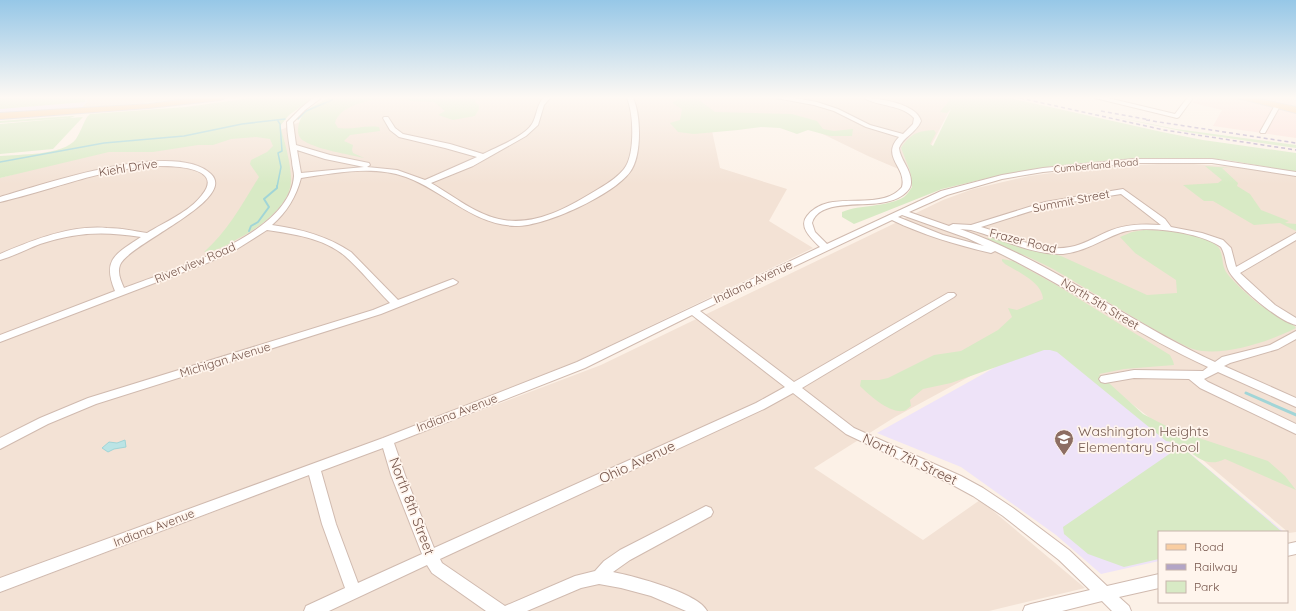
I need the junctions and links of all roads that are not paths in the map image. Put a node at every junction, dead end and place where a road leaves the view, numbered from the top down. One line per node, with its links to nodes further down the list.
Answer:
1 (290, 127): 10 (street, Riverview Road)
2 (391, 127): 11 (street)
3 (534, 127): 11 (street)
4 (634, 127): 15 (street)
5 (870, 127): 9 (street)
6 (914, 127): 9 (street)
7 (1266, 127): 8 (street)
8 (1263, 132)
9 (903, 136): 24 (street)
10 (293, 146): 12 (street); 14 (street, Riverview Road)
11 (484, 157): 15 (street)
12 (378, 168): 14 (street); 15 (street)
13 (1296, 174): 17 (street, Cumberland Road)
14 (298, 176): 18 (street, Riverview Road)
15 (424, 183)
16 (0, 200): 22 (street, Kiehl Drive)
17 (897, 215): 19 (street, North 5th Street); 24 (street, Indiana Avenue); 25 (street)
18 (265, 227): 29 (street, Riverview Road); 31 (street)
19 (945, 227): 20 (street, Frazer Road); 25 (street, North 5th Street)
20 (973, 227): 21 (street, Frazer Road); 21 (street, Summit Street)
21 (1169, 229): 27 (street, Frazer Road)
22 (148, 236): 26 (street); 29 (street, Kiehl Drive)
23 (1296, 236): 27 (street)
24 (826, 248): 32 (street, Indiana Avenue)
25 (1005, 252): 36 (street, North 5th Street)
26 (0, 257)
27 (1234, 272): 33 (street)
28 (453, 282): 31 (street, Michigan Avenue)
29 (121, 293): 35 (street, Riverview Road)
30 (951, 295): 39 (street, Ohio Avenue)
31 (397, 305): 43 (street, Michigan Avenue)
32 (693, 310): 39 (street, North 7th Street); 42 (street, Indiana Avenue)
33 (1296, 322)
34 (1296, 334): 36 (street)
35 (0, 339)
36 (1215, 367): 37 (street); 40 (street, North 5th Street)
37 (1193, 376): 38 (street); 41 (street)
38 (1104, 379)
39 (793, 388): 46 (street, Ohio Avenue); 51 (street, North 7th Street)
40 (1296, 403)
41 (1296, 429)
42 (387, 441): 44 (street, Indiana Avenue); 46 (street, North 8th Street)
43 (0, 444)
44 (314, 468): 49 (street, Indiana Avenue); 50 (street)
45 (706, 512): 47 (street)
46 (430, 557): 50 (street, Ohio Avenue); 53 (street, North 8th Street)
47 (599, 577): 54 (street); 55 (street)
48 (1158, 580): 51 (street)
49 (0, 585)
50 (354, 592): 52 (street, Ohio Avenue)
51 (1104, 593): 56 (street); 57 (street, North 7th Street)
52 (312, 611)
53 (499, 611)
54 (510, 611)
55 (699, 611)
56 (1031, 611)
57 (1123, 611)

